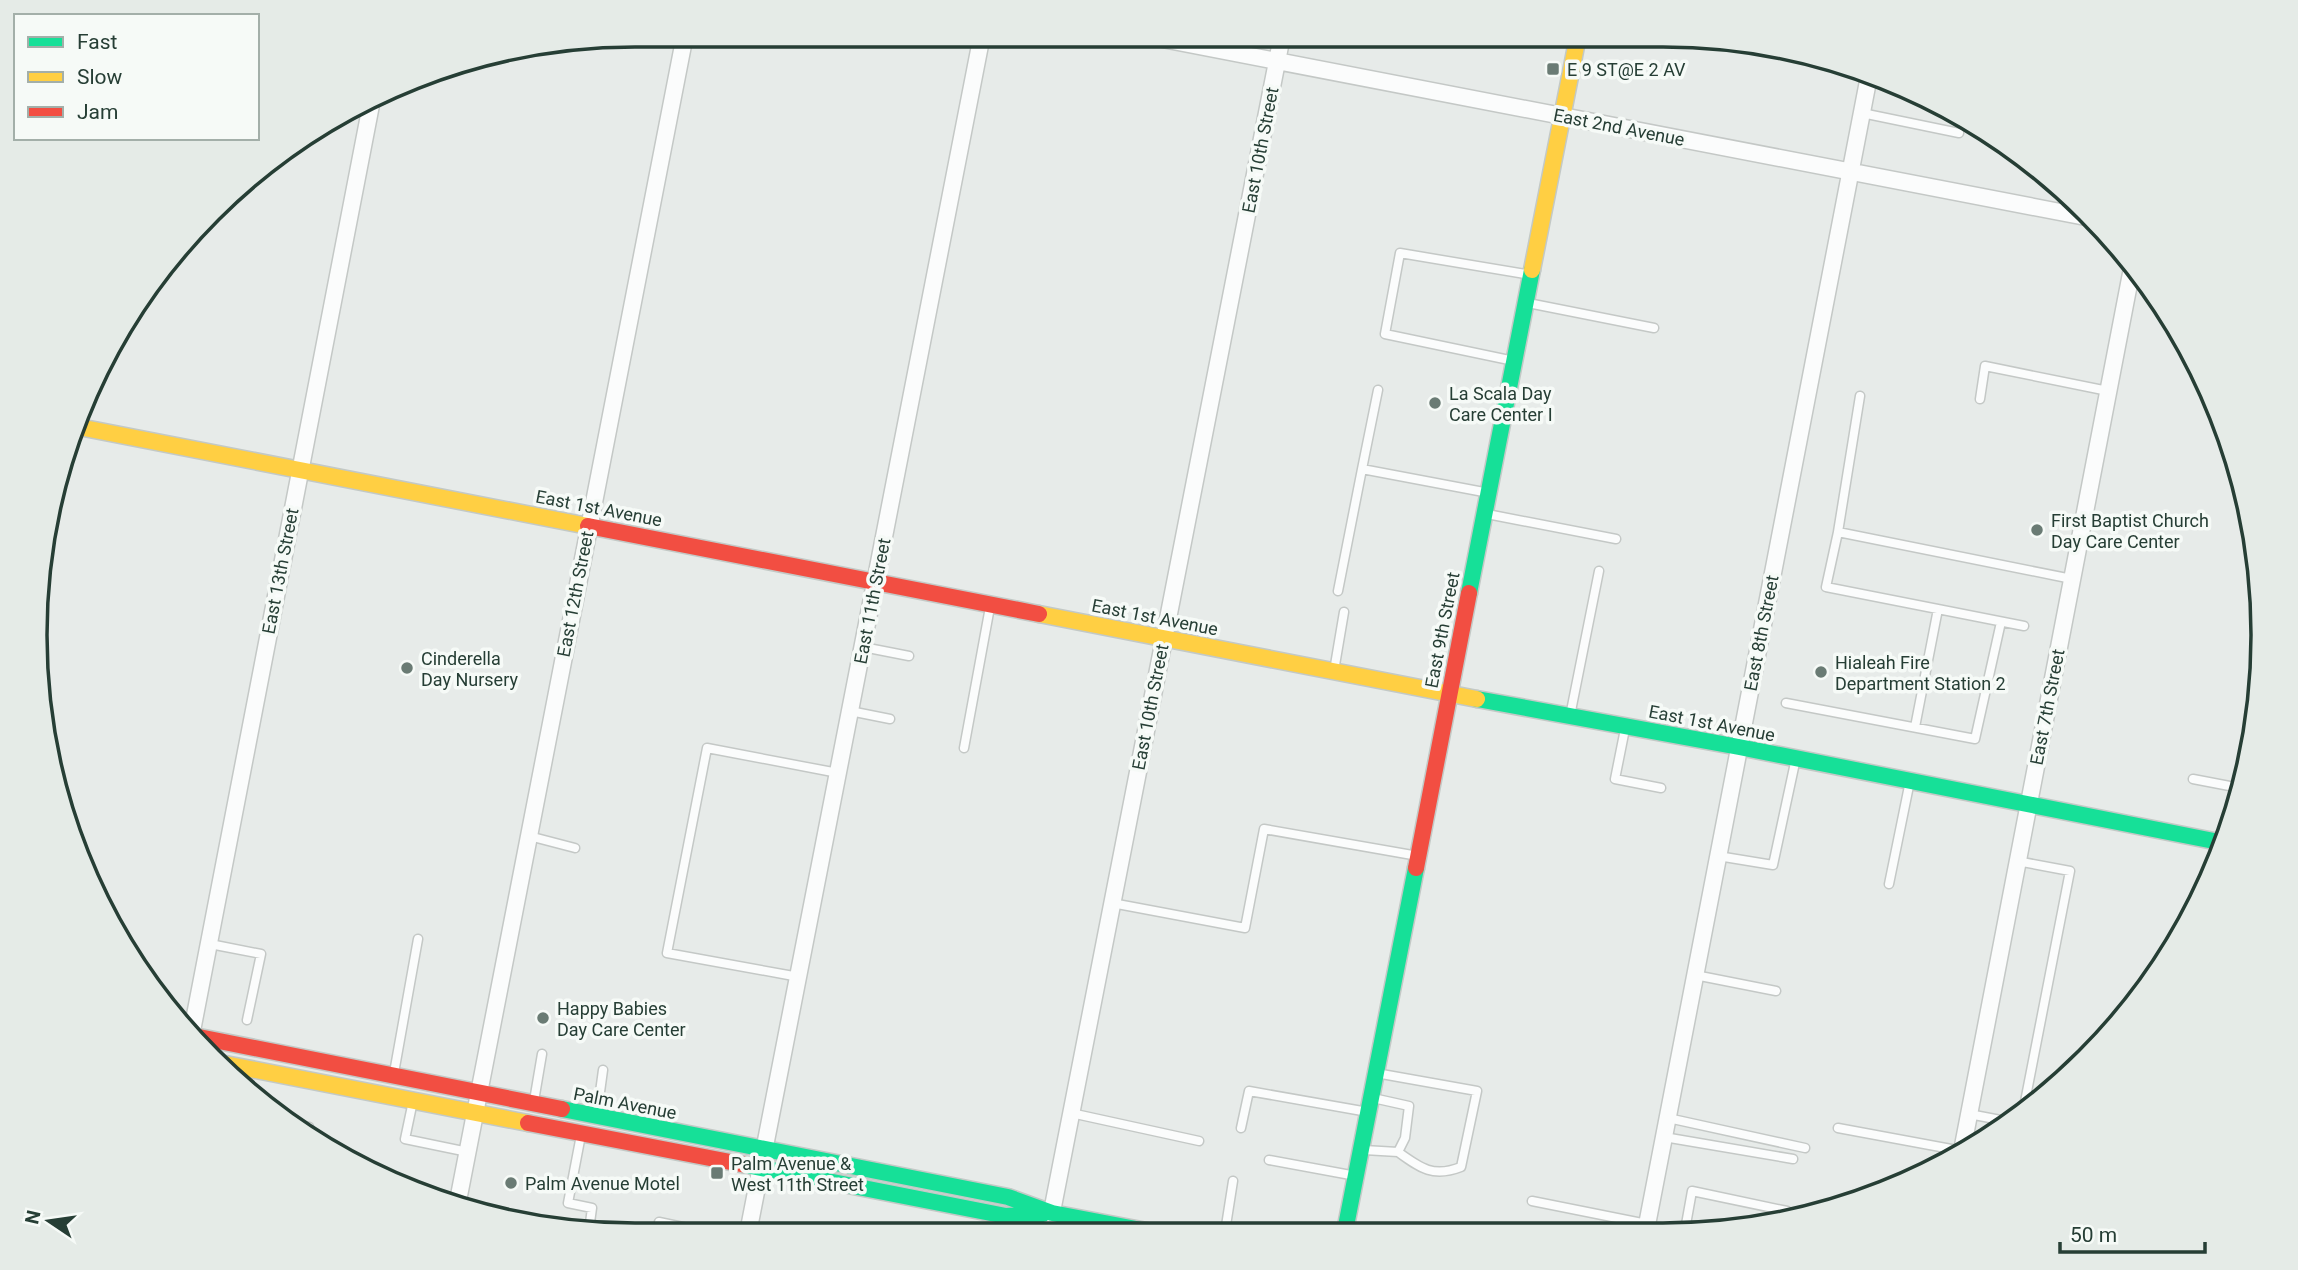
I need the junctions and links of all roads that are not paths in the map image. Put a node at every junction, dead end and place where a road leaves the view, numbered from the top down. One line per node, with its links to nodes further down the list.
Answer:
1 (683, 47): 28 (street, East 12th Street)
2 (980, 47): 33 (street, East 11th Street)
3 (1204, 47): 6 (street, East 2nd Avenue)
4 (1280, 47): 6 (street, East 10th Street)
5 (1575, 47): 10 (main road, East 9th Street)
6 (1277, 61): 10 (street, East 2nd Avenue); 40 (street, East 10th Street)
7 (1867, 84): 9 (street, East 8th Street)
8 (369, 111): 24 (street, East 13th Street)
9 (1861, 113): 11 (lane); 12 (street, East 8th Street)
10 (1562, 116): 12 (street, East 2nd Avenue); 14 (main road, East 9th Street)
11 (1959, 133)
12 (1850, 172): 13 (street, East 2nd Avenue); 51 (street, East 8th Street)
13 (2075, 215)
14 (1531, 275): 16 (main road, East 9th Street); 18 (lane)
15 (2130, 278): 20 (street, East 7th Street)
16 (1525, 303): 17 (lane); 18 (main road, East 9th Street)
17 (1654, 328)
18 (1514, 360): 26 (main road, East 9th Street)
19 (1378, 390): 25 (lane)
20 (2108, 391): 22 (lane); 32 (street, East 7th Street)
21 (1860, 396): 29 (lane)
22 (1980, 399)
23 (85, 428): 24 (main road, East 1st Avenue)
24 (299, 468): 28 (main road, East 1st Avenue); 69 (street, East 13th Street)
25 (1362, 470): 26 (lane); 34 (lane)
26 (1489, 493): 27 (main road, East 9th Street)
27 (1484, 514): 30 (lane); 44 (main road, East 9th Street)
28 (589, 526): 33 (main road, East 1st Avenue); 60 (street, East 12th Street)
29 (1838, 532): 32 (lane); 36 (lane)
30 (1616, 539)
31 (1599, 571): 47 (lane)
32 (2072, 579): 59 (street, East 7th Street)
33 (875, 582): 35 (main road, East 1st Avenue); 41 (street, East 11th Street)
34 (1338, 591)
35 (990, 604): 40 (main road, East 1st Avenue); 52 (lane)
36 (1938, 609): 38 (lane); 50 (lane)
37 (1344, 612): 43 (lane)
38 (2001, 622): 39 (lane); 50 (lane)
39 (2024, 626)
40 (1163, 638): 43 (main road, East 1st Avenue); 67 (street, East 10th Street)
41 (863, 647): 42 (lane); 46 (street, East 11th Street)
42 (909, 656)
43 (1334, 671): 44 (main road, East 1st Avenue)
44 (1449, 694): 47 (main road, East 1st Avenue); 63 (main road, East 9th Street)
45 (1786, 703): 50 (lane)
46 (850, 711): 48 (lane); 54 (street, East 11th Street)
47 (1570, 716): 49 (main road, East 1st Avenue)
48 (890, 719)
49 (1626, 726): 51 (main road, East 1st Avenue); 58 (lane)
50 (1915, 727)
51 (1739, 747): 53 (main road, East 1st Avenue); 64 (street, East 8th Street)
52 (964, 748)
53 (1796, 758): 56 (main road, East 1st Avenue); 64 (lane)
54 (838, 773): 71 (street, East 11th Street); 71 (lane)
55 (2193, 779): 57 (lane)
56 (1910, 781): 59 (main road, East 1st Avenue); 66 (lane)
57 (2231, 786)
58 (1661, 788)
59 (2027, 805): 61 (main road, East 1st Avenue); 65 (street, East 7th Street)
60 (529, 836): 62 (lane); 81 (street, East 12th Street)
61 (2213, 841)
62 (575, 848)
63 (1418, 856): 67 (lane); 79 (main road, East 9th Street)
64 (1718, 856): 70 (street, East 8th Street)
65 (2017, 861): 82 (lane); 88 (street, East 7th Street)
66 (1888, 884)
67 (1112, 903): 87 (street, East 10th Street)
68 (418, 939): 80 (lane)
69 (210, 944): 73 (lane); 74 (street, East 13th Street)
70 (1695, 975): 72 (lane); 90 (street, East 8th Street)
71 (799, 977): 101 (street, East 11th Street)
72 (1776, 991)
73 (247, 1020)
74 (193, 1023)
75 (207, 1039): 80 (main road, Palm Avenue)
76 (542, 1054): 84 (lane)
77 (237, 1068): 83 (main road, Palm Avenue)
78 (603, 1070): 89 (lane)
79 (1376, 1073): 85 (main road, East 9th Street); 103 (lane)
80 (393, 1076): 81 (main road, Palm Avenue)
81 (479, 1094): 84 (main road, Palm Avenue); 86 (street, East 12th Street)
82 (2026, 1097)
83 (413, 1099): 86 (main road, Palm Avenue); 102 (lane)
84 (534, 1104): 89 (main road, Palm Avenue)
85 (1369, 1105): 92 (lane); 100 (main road, East 9th Street); 103 (lane)
86 (475, 1112): 94 (main road, Palm Avenue); 102 (street, East 12th Street)
87 (1071, 1113): 97 (lane); 112 (street, East 10th Street)
88 (1969, 1114): 91 (lane); 96 (street, East 7th Street)
89 (596, 1117): 101 (main road, Palm Avenue)
90 (1668, 1118): 95 (street, East 8th Street); 98 (lane)
91 (1996, 1119)
92 (1241, 1128)
93 (1838, 1128): 99 (lane)
94 (582, 1132): 106 (main road, Palm Avenue); 113 (lane)
95 (1664, 1137): 104 (lane); 123 (street, East 8th Street)
96 (1964, 1140)
97 (1199, 1141)
98 (1805, 1148)
99 (1949, 1148)
100 (1361, 1149): 103 (lane); 107 (main road, East 9th Street)
101 (765, 1150): 106 (street, East 11th Street); 112 (main road, Palm Avenue)
102 (468, 1152): 109 (street, East 12th Street)
103 (1398, 1152)
104 (1793, 1159)
105 (1269, 1160): 107 (lane)
106 (761, 1167): 112 (main road, Palm Avenue); 117 (street, East 11th Street)
107 (1356, 1176): 121 (main road, East 9th Street)
108 (1233, 1181): 120 (lane)
109 (459, 1196)
110 (1532, 1201): 122 (lane)
111 (1782, 1210): 115 (lane)
112 (1052, 1213): 118 (street, East 10th Street); 119 (main road, Palm Avenue)
113 (590, 1220)
114 (659, 1222): 116 (lane)
115 (1686, 1222)
116 (663, 1223)
117 (750, 1223)
118 (1050, 1223)
119 (1105, 1223)
120 (1226, 1223)
121 (1347, 1223)
122 (1629, 1223)
123 (1648, 1223)

